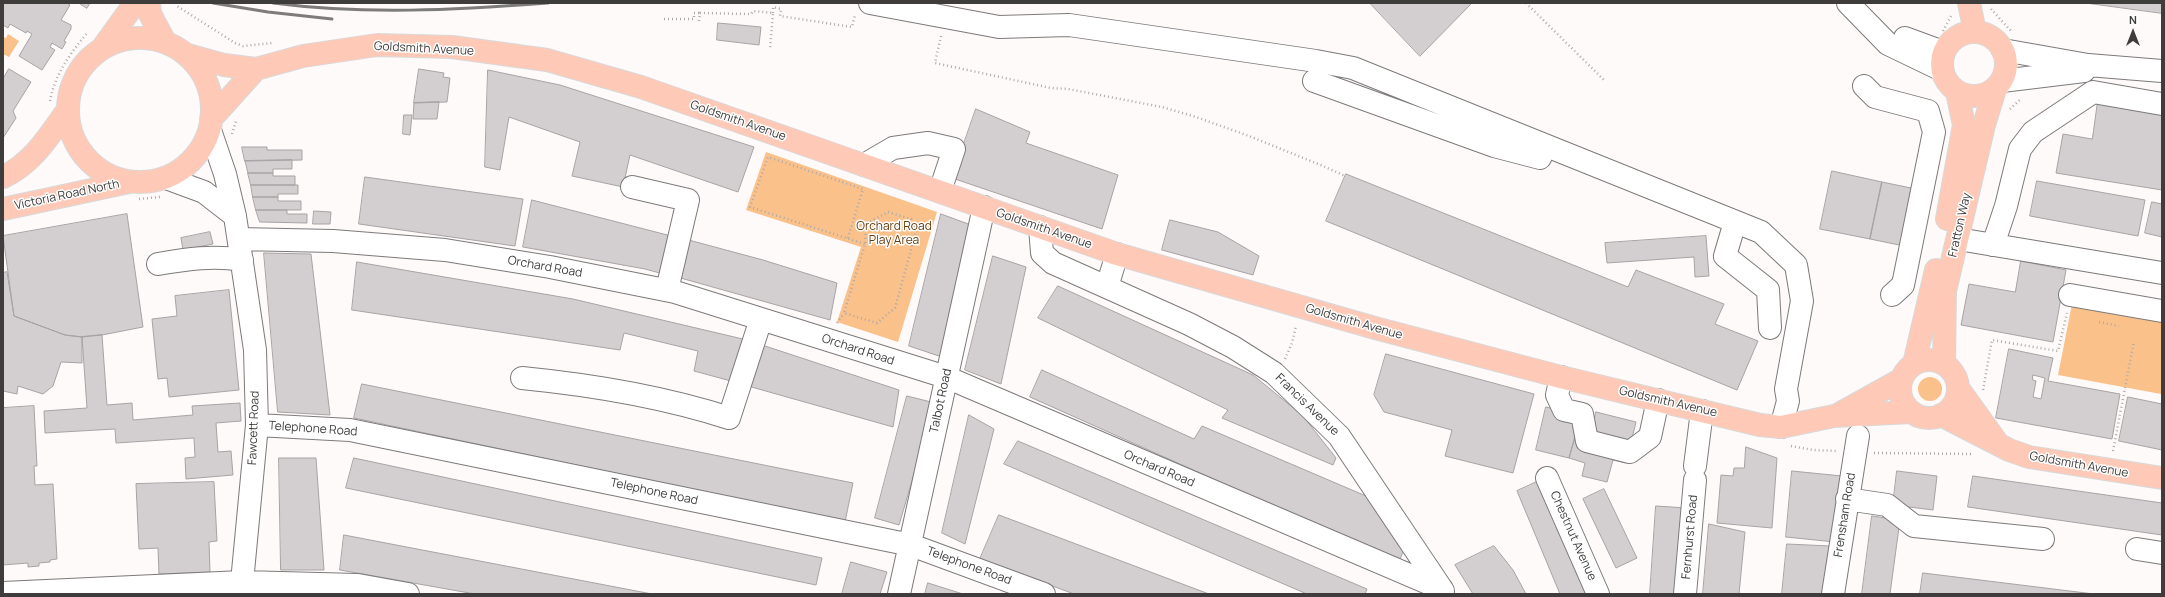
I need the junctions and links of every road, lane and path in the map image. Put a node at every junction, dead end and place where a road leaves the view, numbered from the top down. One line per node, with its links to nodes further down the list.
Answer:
1 (135, 3): 17 (main road)
2 (149, 3): 15 (main road)
3 (176, 3): 16 (path)
4 (1526, 3): 26 (path)
5 (1848, 3): 20 (street)
6 (863, 6): 9 (path); 10 (street)
7 (1961, 9): 14 (main road); 20 (path)
8 (700, 13): 9 (path); 11 (path); 12 (path)
9 (773, 13): 18 (path)
10 (945, 18): 33 (street); 35 (path)
11 (664, 19)
12 (699, 21)
13 (92, 27): 31 (path)
14 (1975, 32): 19 (main road); 20 (main road)
15 (165, 42): 17 (main road); 21 (main road)
16 (260, 44)
17 (104, 46): 31 (main road)
18 (770, 49)
19 (2003, 50): 22 (street); 27 (main road, Fratton Way)
20 (1941, 52): 29 (main road, Fratton Way)
21 (188, 55): 23 (main road, Goldsmith Avenue); 32 (main road)
22 (2112, 67): 24 (street); 27 (street)
23 (256, 69): 32 (main road); 34 (main road, Goldsmith Avenue)
24 (2162, 71)
25 (1314, 81): 33 (street)
26 (1605, 81)
27 (1999, 85): 29 (main road); 47 (main road, Fratton Way)
28 (1864, 86): 56 (street)
29 (1957, 92): 66 (main road, Fratton Way)
30 (2162, 104): 49 (street)
31 (58, 108): 36 (main road); 38 (main road)
32 (211, 124): 37 (main road); 43 (street, Fawcett Road)
33 (1546, 146): 44 (street)
34 (864, 165): 40 (main road, Goldsmith Avenue); 40 (street)
35 (1345, 176)
36 (3, 177)
37 (166, 178): 38 (main road); 43 (street)
38 (130, 182): 42 (main road, Victoria Road North)
39 (632, 187): 55 (street)
40 (940, 191): 41 (main road, Goldsmith Avenue)
41 (984, 207): 45 (main road, Goldsmith Avenue); 70 (street, Talbot Road)
42 (3, 209)
43 (235, 216): 50 (street, Fawcett Road)
44 (1736, 222): 63 (street); 79 (street)
45 (1040, 227): 51 (main road, Goldsmith Avenue); 54 (street, Francis Avenue)
46 (848, 238): 46 (path); 48 (path)
47 (1958, 238): 49 (street); 65 (main road, Fratton Way)
48 (865, 244): 59 (path); 59 (path)
49 (1993, 245): 53 (street)
50 (241, 249): 52 (street, Orchard Road); 55 (street, Orchard Road); 78 (street, Fawcett Road)
51 (1117, 254): 54 (street); 68 (main road, Goldsmith Avenue)
52 (158, 264)
53 (2162, 273)
54 (1107, 287): 67 (street, Francis Avenue)
55 (667, 290): 60 (street, Orchard Road)
56 (1892, 295)
57 (2070, 295): 58 (street); 72 (path)
58 (2162, 311)
59 (844, 314): 61 (path)
60 (761, 319): 69 (street); 70 (street, Orchard Road)
61 (837, 322)
62 (1304, 326): 67 (path)
63 (1770, 328)
64 (2134, 341): 82 (path)
65 (1944, 364): 66 (main road); 71 (main road)
66 (1908, 372): 75 (main road); 77 (main road, Goldsmith Avenue)
67 (1274, 373): 93 (street, Francis Avenue)
68 (1561, 377): 73 (main road, Goldsmith Avenue); 73 (street)
69 (522, 378)
70 (946, 378): 87 (street, Talbot Road); 93 (street, Orchard Road)
71 (1958, 388): 76 (main road); 81 (main road)
72 (1982, 397)
73 (1658, 400): 74 (main road, Goldsmith Avenue)
74 (1702, 411): 79 (main road, Goldsmith Avenue); 99 (street, Fernhurst Road)
75 (1912, 412): 76 (main road); 77 (main road, Goldsmith Avenue)
76 (1941, 415): 81 (main road, Goldsmith Avenue)
77 (1834, 416): 79 (main road, Goldsmith Avenue)
78 (257, 425): 87 (street, Telephone Road); 91 (street, Fawcett Road)
79 (1781, 427)
80 (1858, 436): 85 (street, Frensham Road)
81 (1998, 444): 84 (main road, Goldsmith Avenue)
82 (2113, 452)
83 (1547, 478): 98 (street, Chestnut Avenue)
84 (2162, 478)
85 (1847, 499): 86 (street); 100 (street, Frensham Road)
86 (2043, 539)
87 (911, 545): 96 (street, Talbot Road); 97 (street, Telephone Road)
88 (2137, 549): 89 (street)
89 (2162, 553)
90 (3, 588): 94 (street)
91 (243, 588): 92 (street); 95 (street)
92 (86, 592): 94 (street)
93 (1443, 592)
94 (3, 593)
95 (408, 594)
96 (899, 594)
97 (1044, 594)
98 (1598, 594)
99 (1685, 594)
100 (1833, 594)

